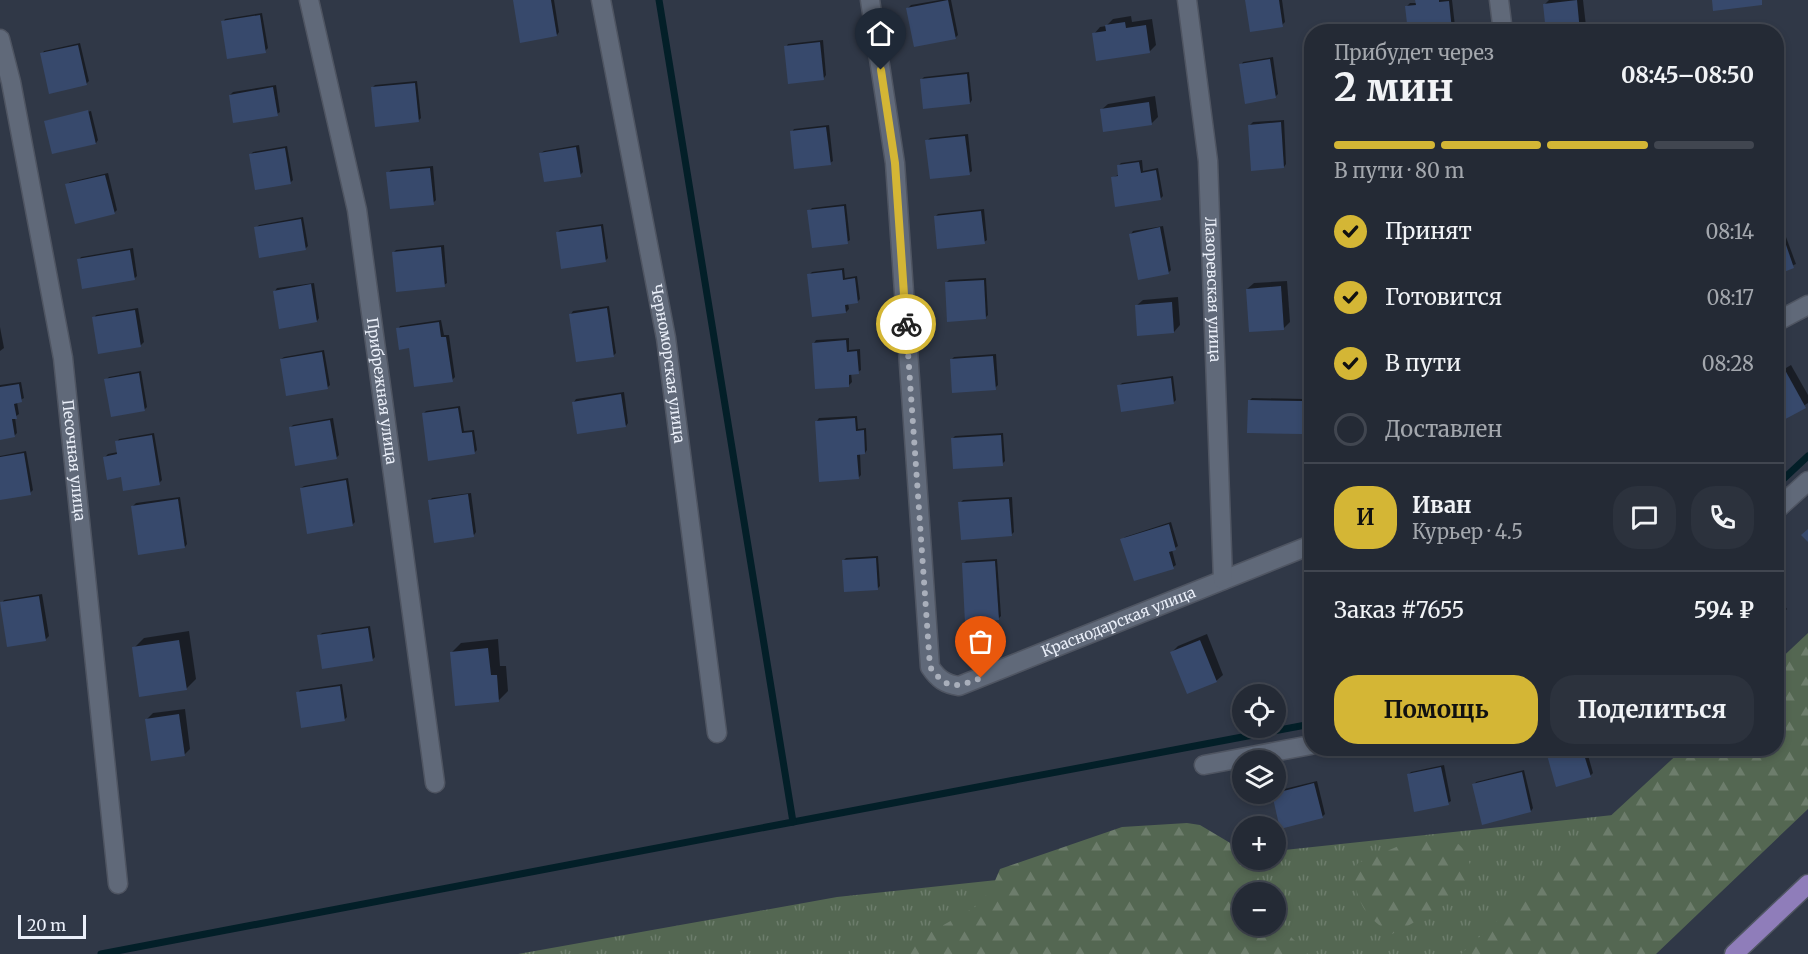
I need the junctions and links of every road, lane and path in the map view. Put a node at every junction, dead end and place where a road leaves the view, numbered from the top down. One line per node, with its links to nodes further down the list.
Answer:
1 (309, 0): 17 (street, Прибрежная улица)
2 (601, 0): 14 (street, Черноморская улица)
3 (870, 0): 13 (street, Краснодарская улица)
4 (1187, 0): 13 (street, Лазоревская улица)
5 (1499, 0): 6 (street)
6 (1502, 24)
7 (0, 39): 19 (street, Песочная улица)
8 (1808, 305): 9 (street)
9 (1784, 318)
10 (1808, 481): 11 (street)
11 (1784, 503)
12 (1304, 548): 13 (street, Краснодарская улица)
13 (1223, 580)
14 (717, 733)
15 (1304, 746): 16 (street)
16 (1204, 765)
17 (435, 783)
18 (1808, 884): 20 (main road)
19 (118, 885)
20 (1734, 954)

